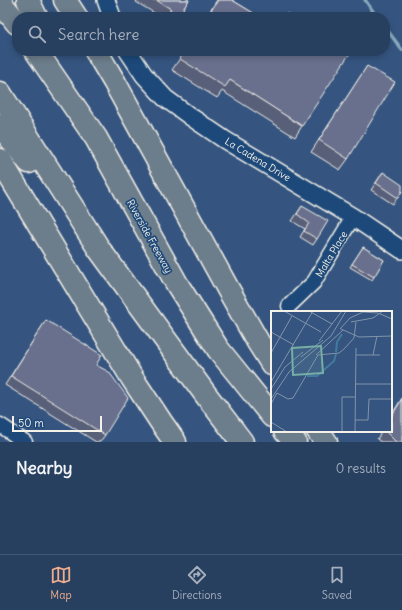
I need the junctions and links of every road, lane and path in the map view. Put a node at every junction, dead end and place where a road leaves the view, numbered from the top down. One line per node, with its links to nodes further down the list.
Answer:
1 (28, 0): 5 (highway)
2 (65, 0): 6 (highway)
3 (106, 0): 7 (street)
4 (0, 2): 8 (highway)
5 (34, 12)
6 (73, 12)
7 (110, 12)
8 (12, 17)
9 (39, 56): 15 (highway, Riverside Freeway)
10 (55, 56): 15 (highway)
11 (99, 56): 21 (highway)
12 (131, 56): 17 (street, La Cadena Drive)
13 (0, 93): 18 (highway)
14 (0, 125): 18 (highway)
15 (96, 138): 22 (highway, Riverside Freeway)
16 (0, 160): 27 (highway)
17 (353, 217): 19 (street, La Cadena Drive); 20 (street, Malta Place)
18 (99, 249): 28 (highway)
19 (402, 250)
20 (289, 306)
21 (271, 362)
22 (271, 415)
23 (0, 426): 26 (street)
24 (286, 432): 29 (highway)
25 (319, 432): 30 (highway)
26 (26, 442)
27 (175, 442)
28 (242, 442)
29 (295, 442)
30 (326, 442)

